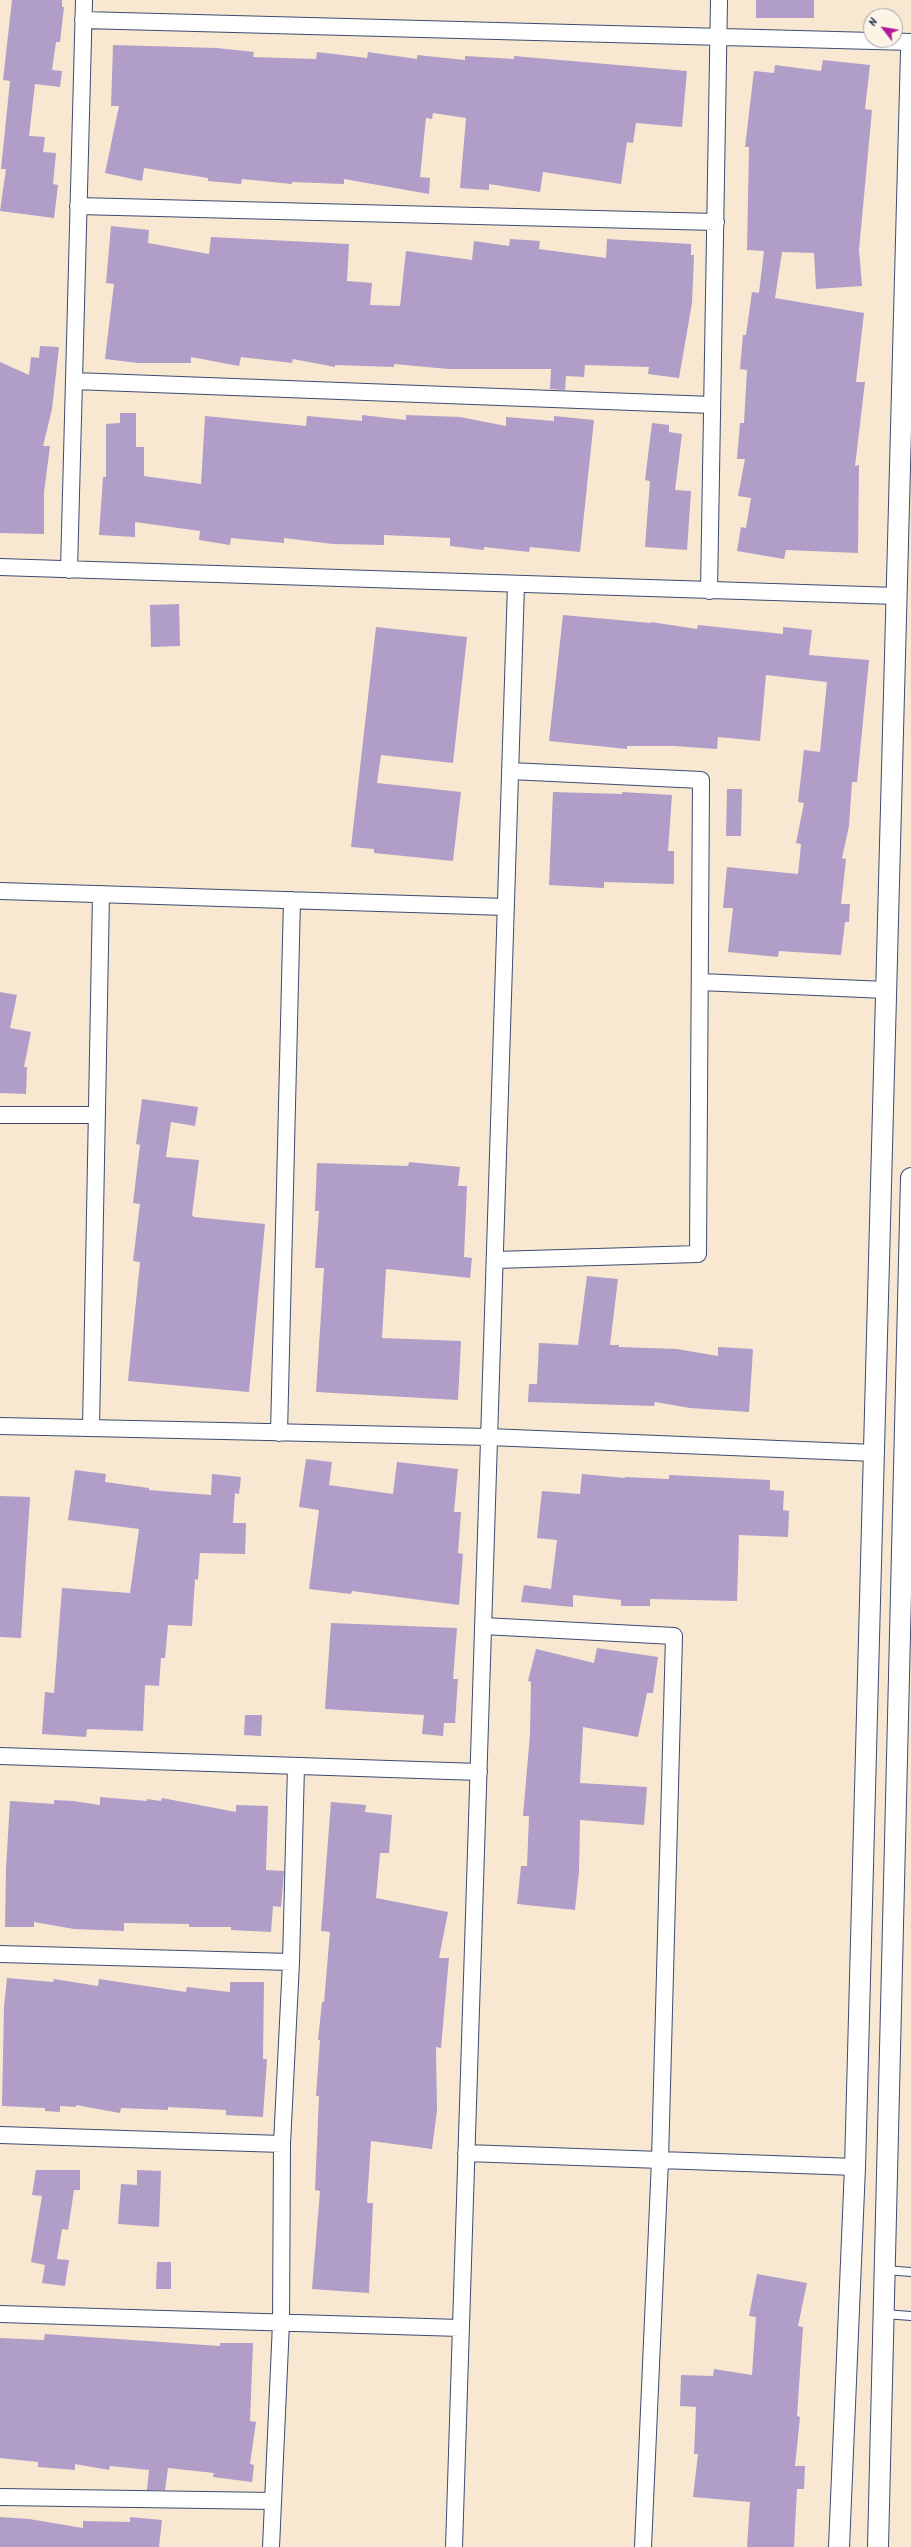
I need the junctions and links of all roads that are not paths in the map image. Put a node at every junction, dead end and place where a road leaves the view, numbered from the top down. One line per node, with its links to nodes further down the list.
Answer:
1 (84, 0): 3 (street)
2 (719, 0): 4 (street)
3 (83, 20): 4 (street); 7 (street)
4 (718, 37): 5 (street); 8 (street)
5 (911, 42)
6 (911, 51): 15 (street)
7 (78, 206): 8 (street); 9 (street)
8 (716, 222): 10 (street)
9 (74, 381): 10 (street); 12 (street)
10 (712, 405): 14 (street)
11 (0, 567): 12 (street)
12 (69, 570): 13 (street)
13 (516, 585): 14 (street); 16 (street)
14 (709, 591): 15 (street)
15 (896, 596): 22 (street)
16 (510, 771): 20 (street); 21 (street)
17 (0, 891): 18 (street)
18 (101, 894): 19 (street); 24 (street)
19 (292, 900): 20 (street); 31 (street)
20 (506, 906): 27 (street)
21 (700, 982): 22 (street); 27 (street)
22 (886, 990): 33 (street)
23 (0, 1115): 24 (street)
24 (97, 1115): 30 (street)
25 (911, 1178): 26 (street)
26 (910, 1227): 28 (street)
27 (495, 1260): 32 (street)
28 (910, 1260): 45 (street)
29 (0, 1426): 30 (street)
30 (91, 1428): 31 (street)
31 (279, 1432): 32 (street)
32 (490, 1437): 33 (street); 34 (street)
33 (875, 1453): 44 (street)
34 (483, 1626): 37 (street); 43 (street)
35 (0, 1756): 36 (street)
36 (296, 1766): 37 (street); 39 (street)
37 (479, 1772): 42 (street)
38 (0, 1954): 39 (street)
39 (291, 1962): 41 (street)
40 (0, 2135): 41 (street)
41 (282, 2144): 50 (street)
42 (466, 2153): 43 (street); 51 (street)
43 (660, 2160): 44 (street); 56 (street)
44 (855, 2168): 57 (street)
45 (885, 2270): 46 (lane); 48 (street)
46 (911, 2272)
47 (0, 2314): 50 (street)
48 (884, 2314): 49 (lane); 58 (street)
49 (911, 2316)
50 (281, 2323): 51 (street); 53 (street)
51 (460, 2328): 55 (street)
52 (0, 2496): 53 (street)
53 (273, 2501): 54 (street)
54 (271, 2547)
55 (454, 2547)
56 (643, 2547)
57 (839, 2547)
58 (878, 2547)

